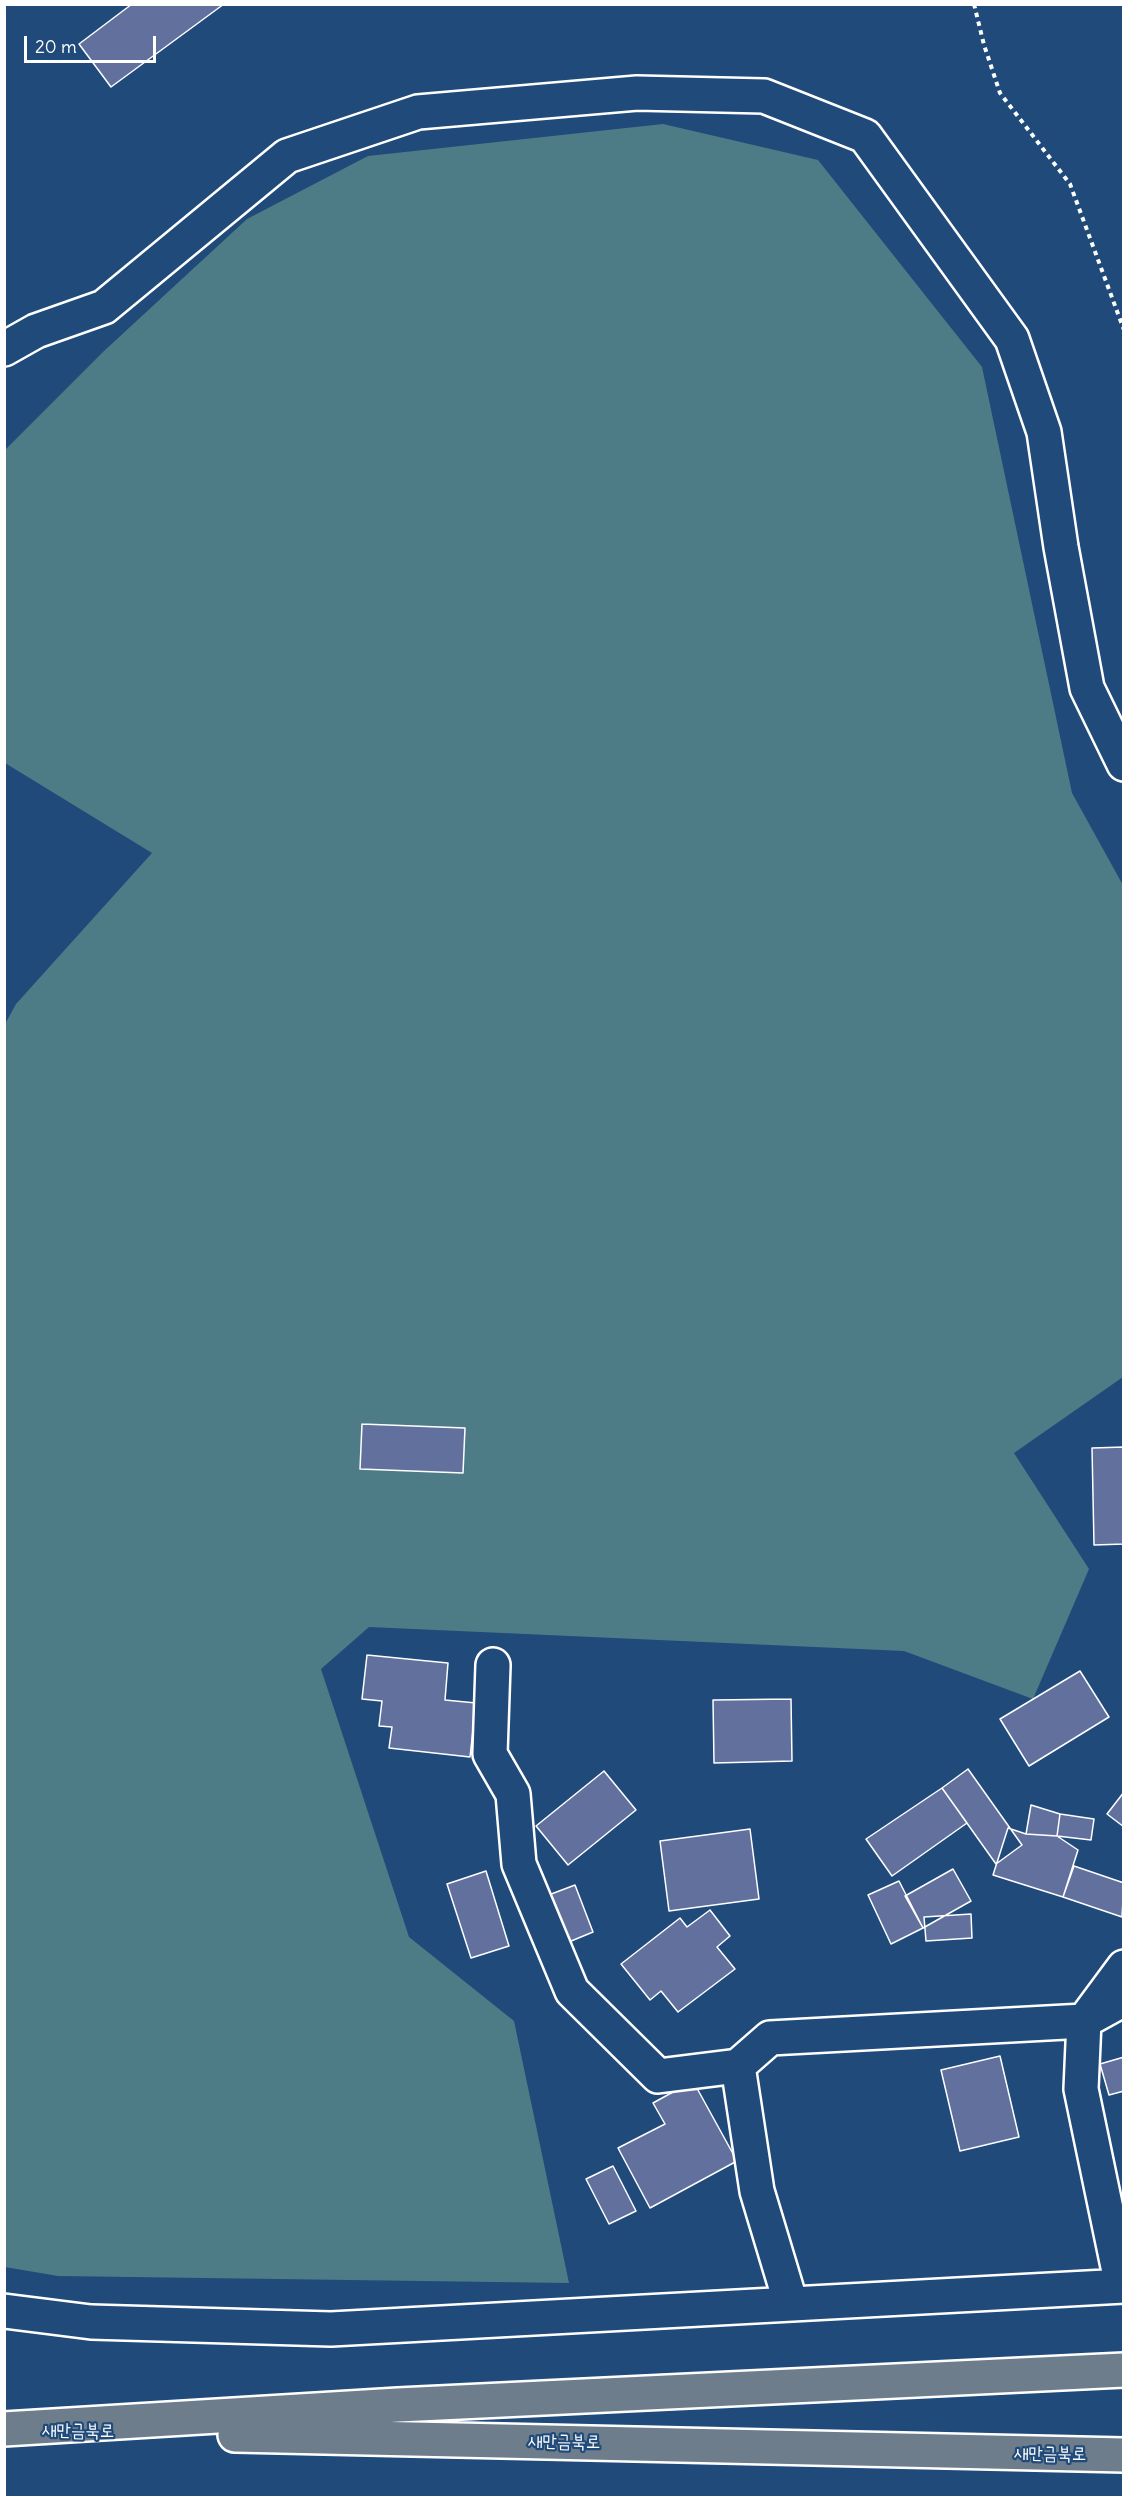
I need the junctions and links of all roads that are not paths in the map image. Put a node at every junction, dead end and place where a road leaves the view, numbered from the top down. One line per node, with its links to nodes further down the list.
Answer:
1 (4, 349): 2 (street)
2 (1124, 764)
3 (493, 1665): 7 (street)
4 (1124, 1967): 6 (street)
5 (1124, 1999): 6 (street)
6 (1084, 2021): 7 (street); 8 (street)
7 (738, 2066): 9 (street)
8 (1123, 2286): 9 (street)
9 (791, 2304): 10 (street)
10 (4, 2311)
11 (1124, 2370): 12 (highway)
12 (4, 2429): 13 (highway, 새만금북로)
13 (1124, 2455)

